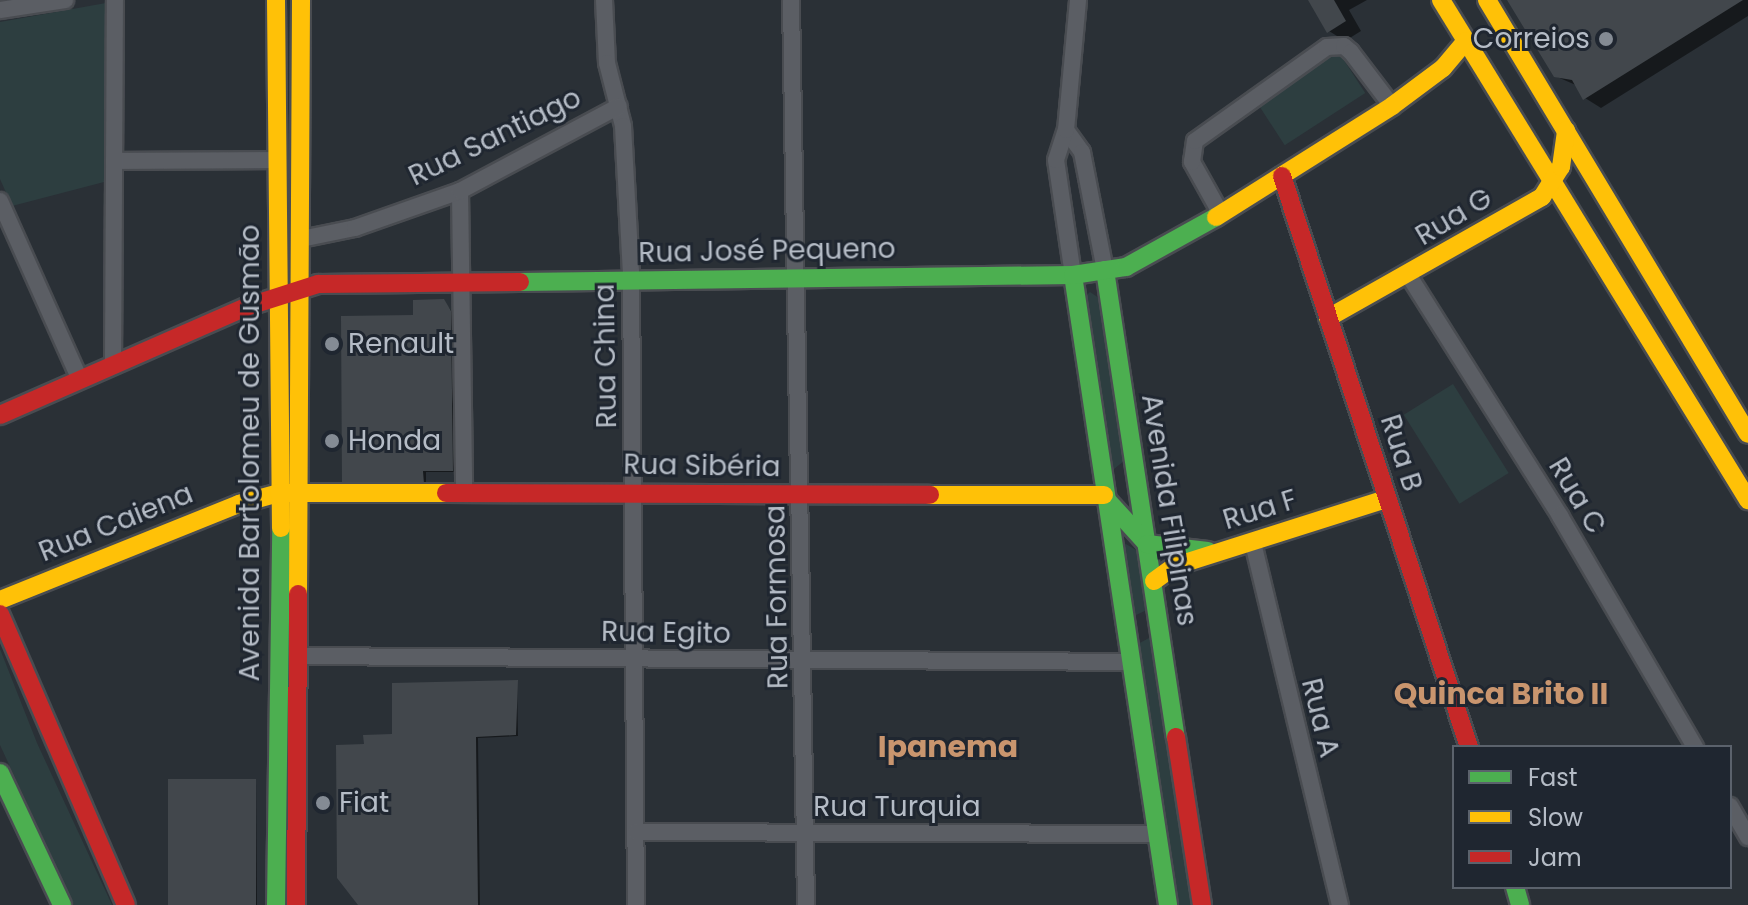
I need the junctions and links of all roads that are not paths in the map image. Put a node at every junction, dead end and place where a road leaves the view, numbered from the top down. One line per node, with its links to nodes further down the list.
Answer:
1 (65, 0): 11 (street)
2 (115, 0): 18 (street)
3 (276, 0): 17 (main road, Avenida Bartolomeu de Gusmão)
4 (301, 0): 24 (main road, Avenida Bartolomeu de Gusmão)
5 (604, 0): 13 (street, Rua China)
6 (791, 0): 29 (street, Rua Formosa)
7 (1078, 0): 15 (street)
8 (1441, 0): 12 (main road)
9 (1464, 0): 12 (main road)
10 (1491, 4): 16 (main road)
11 (0, 10)
12 (1466, 41): 14 (main road, Rua José Pequeno); 20 (main road)
13 (619, 106): 21 (street, Rua Santiago); 30 (street, Rua China)
14 (1392, 106): 19 (main road, Rua José Pequeno); 23 (street)
15 (1066, 130): 26 (street, Avenida Filipinas); 27 (street)
16 (1566, 130): 20 (main road); 34 (main road)
17 (278, 160): 18 (street); 25 (main road, Avenida Bartolomeu de Gusmão)
18 (114, 161): 38 (street)
19 (1282, 176): 23 (main road, Rua José Pequeno); 37 (main road, Rua B)
20 (1554, 185): 28 (main road, Rua G); 36 (main road)
21 (460, 191): 24 (street, Rua Santiago); 31 (street)
22 (0, 201): 39 (street)
23 (1221, 214): 26 (main road, Rua José Pequeno)
24 (301, 239): 32 (main road, Avenida Bartolomeu de Gusmão)
25 (277, 266): 33 (main road, Avenida Bartolomeu de Gusmão); 35 (main road)
26 (1105, 270): 27 (main road, Rua José Pequeno); 42 (main road, Avenida Filipinas)
27 (1073, 275): 29 (main road, Rua José Pequeno); 48 (main road)
28 (1409, 276): 37 (main road, Rua G); 66 (street, Rua C)
29 (797, 278): 30 (main road, Rua José Pequeno); 47 (street, Rua Formosa)
30 (631, 282): 31 (main road, Rua José Pequeno); 46 (street, Rua China)
31 (461, 285): 32 (main road, Rua José Pequeno); 43 (street)
32 (301, 294): 33 (main road); 45 (main road, Avenida Bartolomeu de Gusmão)
33 (278, 296): 35 (main road); 44 (main road, Avenida Bartolomeu de Gusmão)
34 (1662, 297): 36 (main road); 41 (main road)
35 (246, 307): 38 (main road)
36 (1630, 312): 50 (main road)
37 (1328, 318): 49 (main road, Rua B)
38 (113, 366): 39 (main road)
39 (80, 380): 40 (main road)
40 (0, 415)
41 (1748, 434)
42 (1132, 461): 48 (main road); 52 (main road, Avenida Filipinas)
43 (464, 492): 45 (main road, Rua Sibéria); 46 (main road, Rua Sibéria)
44 (279, 493): 45 (main road, Rua Caiena); 55 (main road, Rua Caiena); 75 (main road, Avenida Bartolomeu de Gusmão)
45 (299, 493): 61 (main road, Avenida Bartolomeu de Gusmão)
46 (633, 493): 47 (main road, Rua Sibéria); 62 (street, Rua China)
47 (802, 495): 48 (main road, Rua Sibéria); 63 (street, Rua Formosa)
48 (1104, 495): 52 (main road); 57 (main road)
49 (1386, 499): 51 (main road, Rua F); 65 (main road, Rua B)
50 (1748, 500)
51 (1253, 543): 53 (main road, Rua F); 81 (street, Rua A)
52 (1147, 544): 53 (main road); 54 (main road, Avenida Filipinas)
53 (1218, 551): 54 (main road, Rua F)
54 (1154, 581): 56 (main road, Avenida Filipinas)
55 (0, 600)
56 (1157, 607): 57 (main road); 59 (main road, Avenida Filipinas)
57 (1123, 612): 60 (main road)
58 (0, 614): 74 (main road)
59 (1161, 635): 60 (main road); 80 (main road, Avenida Filipinas)
60 (1127, 640): 64 (main road)
61 (298, 656): 62 (street, Rua Egito); 76 (main road, Avenida Bartolomeu de Gusmão)
62 (637, 658): 63 (street, Rua Egito); 69 (street, Rua China)
63 (805, 662): 64 (street, Rua Egito); 70 (street, Rua Formosa)
64 (1130, 662): 71 (main road)
65 (1468, 745)
66 (1694, 745)
67 (0, 773): 73 (main road)
68 (1732, 809): 72 (street)
69 (636, 832): 70 (street, Rua Turquia); 77 (street, Rua China)
70 (805, 833): 71 (street, Rua Turquia); 78 (street, Rua Formosa)
71 (1157, 834): 79 (main road)
72 (1748, 837)
73 (62, 905)
74 (126, 905)
75 (276, 905)
76 (296, 905)
77 (636, 905)
78 (806, 905)
79 (1168, 905)
80 (1202, 905)
81 (1340, 905)

